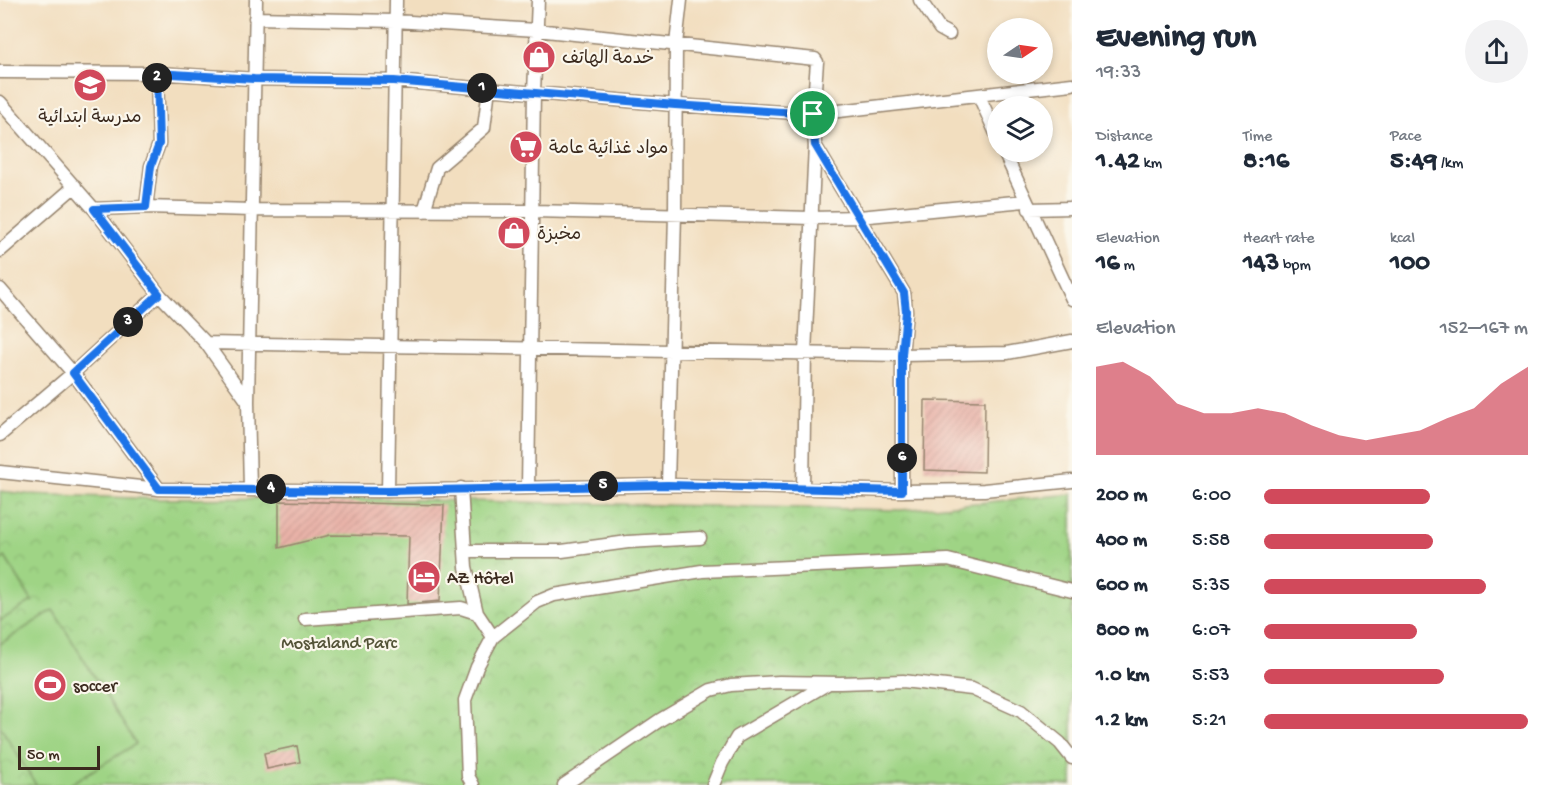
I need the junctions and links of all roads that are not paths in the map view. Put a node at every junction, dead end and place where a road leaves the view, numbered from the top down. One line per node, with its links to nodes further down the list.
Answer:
1 (256, 0): 6 (street)
2 (396, 0): 7 (street)
3 (538, 0): 8 (street)
4 (681, 0): 10 (street)
5 (920, 0): 9 (street)
6 (255, 18): 7 (street); 13 (street)
7 (396, 21): 8 (street); 14 (street)
8 (536, 30): 10 (street); 17 (street)
9 (949, 34)
10 (676, 44): 20 (street); 21 (street)
11 (0, 72): 12 (street)
12 (157, 73): 13 (street); 27 (street)
13 (254, 79): 14 (street); 30 (street)
14 (394, 81): 16 (street); 31 (street)
15 (1072, 84): 18 (street)
16 (489, 88): 17 (street); 32 (street)
17 (534, 92): 20 (street); 33 (street)
18 (979, 96): 21 (street); 22 (street)
19 (0, 102): 25 (street)
20 (675, 105): 21 (street); 34 (street)
21 (813, 114): 23 (street)
22 (987, 114)
23 (815, 145): 35 (street); 36 (street)
24 (1008, 162): 26 (street)
25 (75, 186): 29 (street); 37 (street)
26 (1027, 205): 28 (street); 35 (street); 40 (street)
27 (146, 207): 29 (street); 30 (street)
28 (1072, 208)
29 (94, 209): 39 (street)
30 (252, 210): 31 (street); 43 (street)
31 (393, 211): 32 (street); 44 (street)
32 (424, 211): 33 (street)
33 (534, 211): 34 (street); 45 (street)
34 (675, 214): 36 (street); 46 (street)
35 (859, 217): 36 (street); 48 (street)
36 (811, 218): 47 (street)
37 (0, 251)
38 (0, 289): 49 (street)
39 (159, 294): 42 (street); 49 (street)
40 (1072, 299)
41 (1072, 341): 48 (street)
42 (206, 343): 43 (street); 50 (street)
43 (250, 344): 44 (street); 50 (street)
44 (391, 346): 45 (street); 60 (street)
45 (531, 348): 46 (street); 55 (street)
46 (671, 351): 47 (street); 54 (street)
47 (805, 353): 48 (street); 59 (street)
48 (902, 355): 61 (street)
49 (73, 373): 51 (street); 57 (street)
50 (248, 402): 58 (street)
51 (0, 435)
52 (0, 472): 57 (street)
53 (1072, 481): 61 (street)
54 (668, 485): 55 (street); 59 (street)
55 (528, 487): 56 (street)
56 (461, 488): 60 (street); 63 (street)
57 (159, 489): 58 (street)
58 (250, 489): 60 (street)
59 (803, 489): 61 (street)
60 (388, 491)
61 (902, 491)
62 (700, 538): 63 (street)
63 (465, 550): 65 (street)
64 (1072, 591): 67 (street)
65 (477, 613): 66 (street); 67 (street)
66 (305, 619)
67 (493, 637): 70 (street)
68 (828, 683): 69 (street); 71 (street); 72 (street)
69 (1072, 758)
70 (473, 785)
71 (564, 785)
72 (713, 785)

